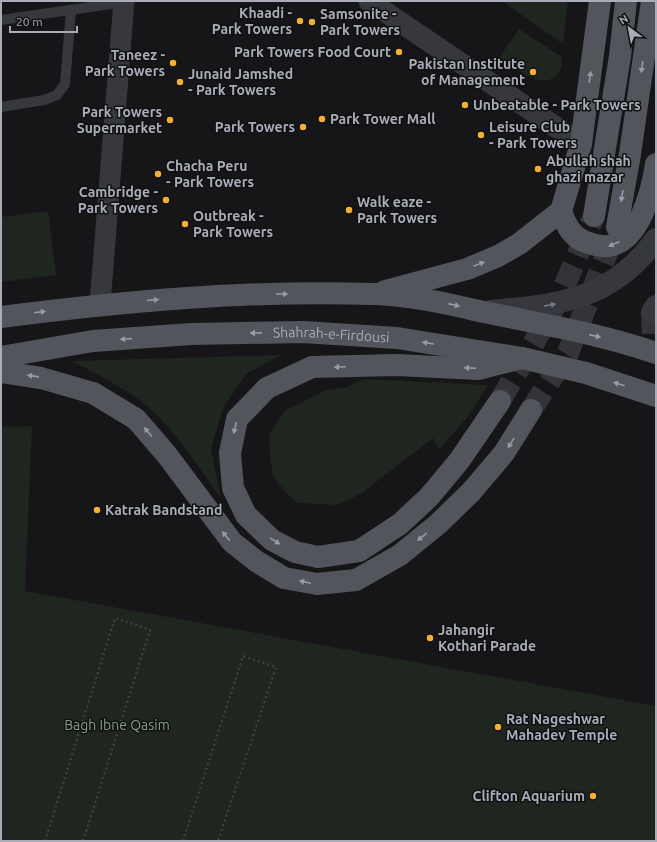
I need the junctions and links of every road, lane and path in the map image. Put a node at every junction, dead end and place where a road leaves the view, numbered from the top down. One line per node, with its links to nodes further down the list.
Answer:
1 (124, 1): 6 (lane); 16 (street)
2 (369, 1): 9 (street)
3 (600, 1): 9 (main road, one-way to 3)
4 (626, 1): 12 (main road)
5 (652, 1): 13 (main road, one-way to 13)
6 (72, 10): 7 (lane); 8 (lane)
7 (1, 20)
8 (1, 107)
9 (581, 144): 11 (main road)
10 (656, 164): 11 (main road, one-way to 11)
11 (561, 211): 15 (main road, one-way to 11)
12 (594, 216)
13 (617, 227)
14 (656, 239): 17 (street, one-way to 14)
15 (374, 294): 16 (main road, one-way to 15); 17 (main road, one-way to 17)
16 (100, 304): 18 (main road, one-way to 16)
17 (483, 312): 19 (main road, one-way to 19)
18 (1, 317)
19 (656, 353)
20 (1, 357): 21 (main road, Shahrah-e-Firdousi, one-way to 20)
21 (522, 358): 23 (main road, Shahrah-e-Firdousi, one-way to 21); 24 (main road, one-way to 24)
22 (1, 372): 25 (main road, one-way to 22)
23 (656, 396)
24 (500, 401)
25 (532, 410)
26 (45, 841): 27 (path)
27 (83, 841)
28 (183, 841): 29 (path)
29 (218, 841)

